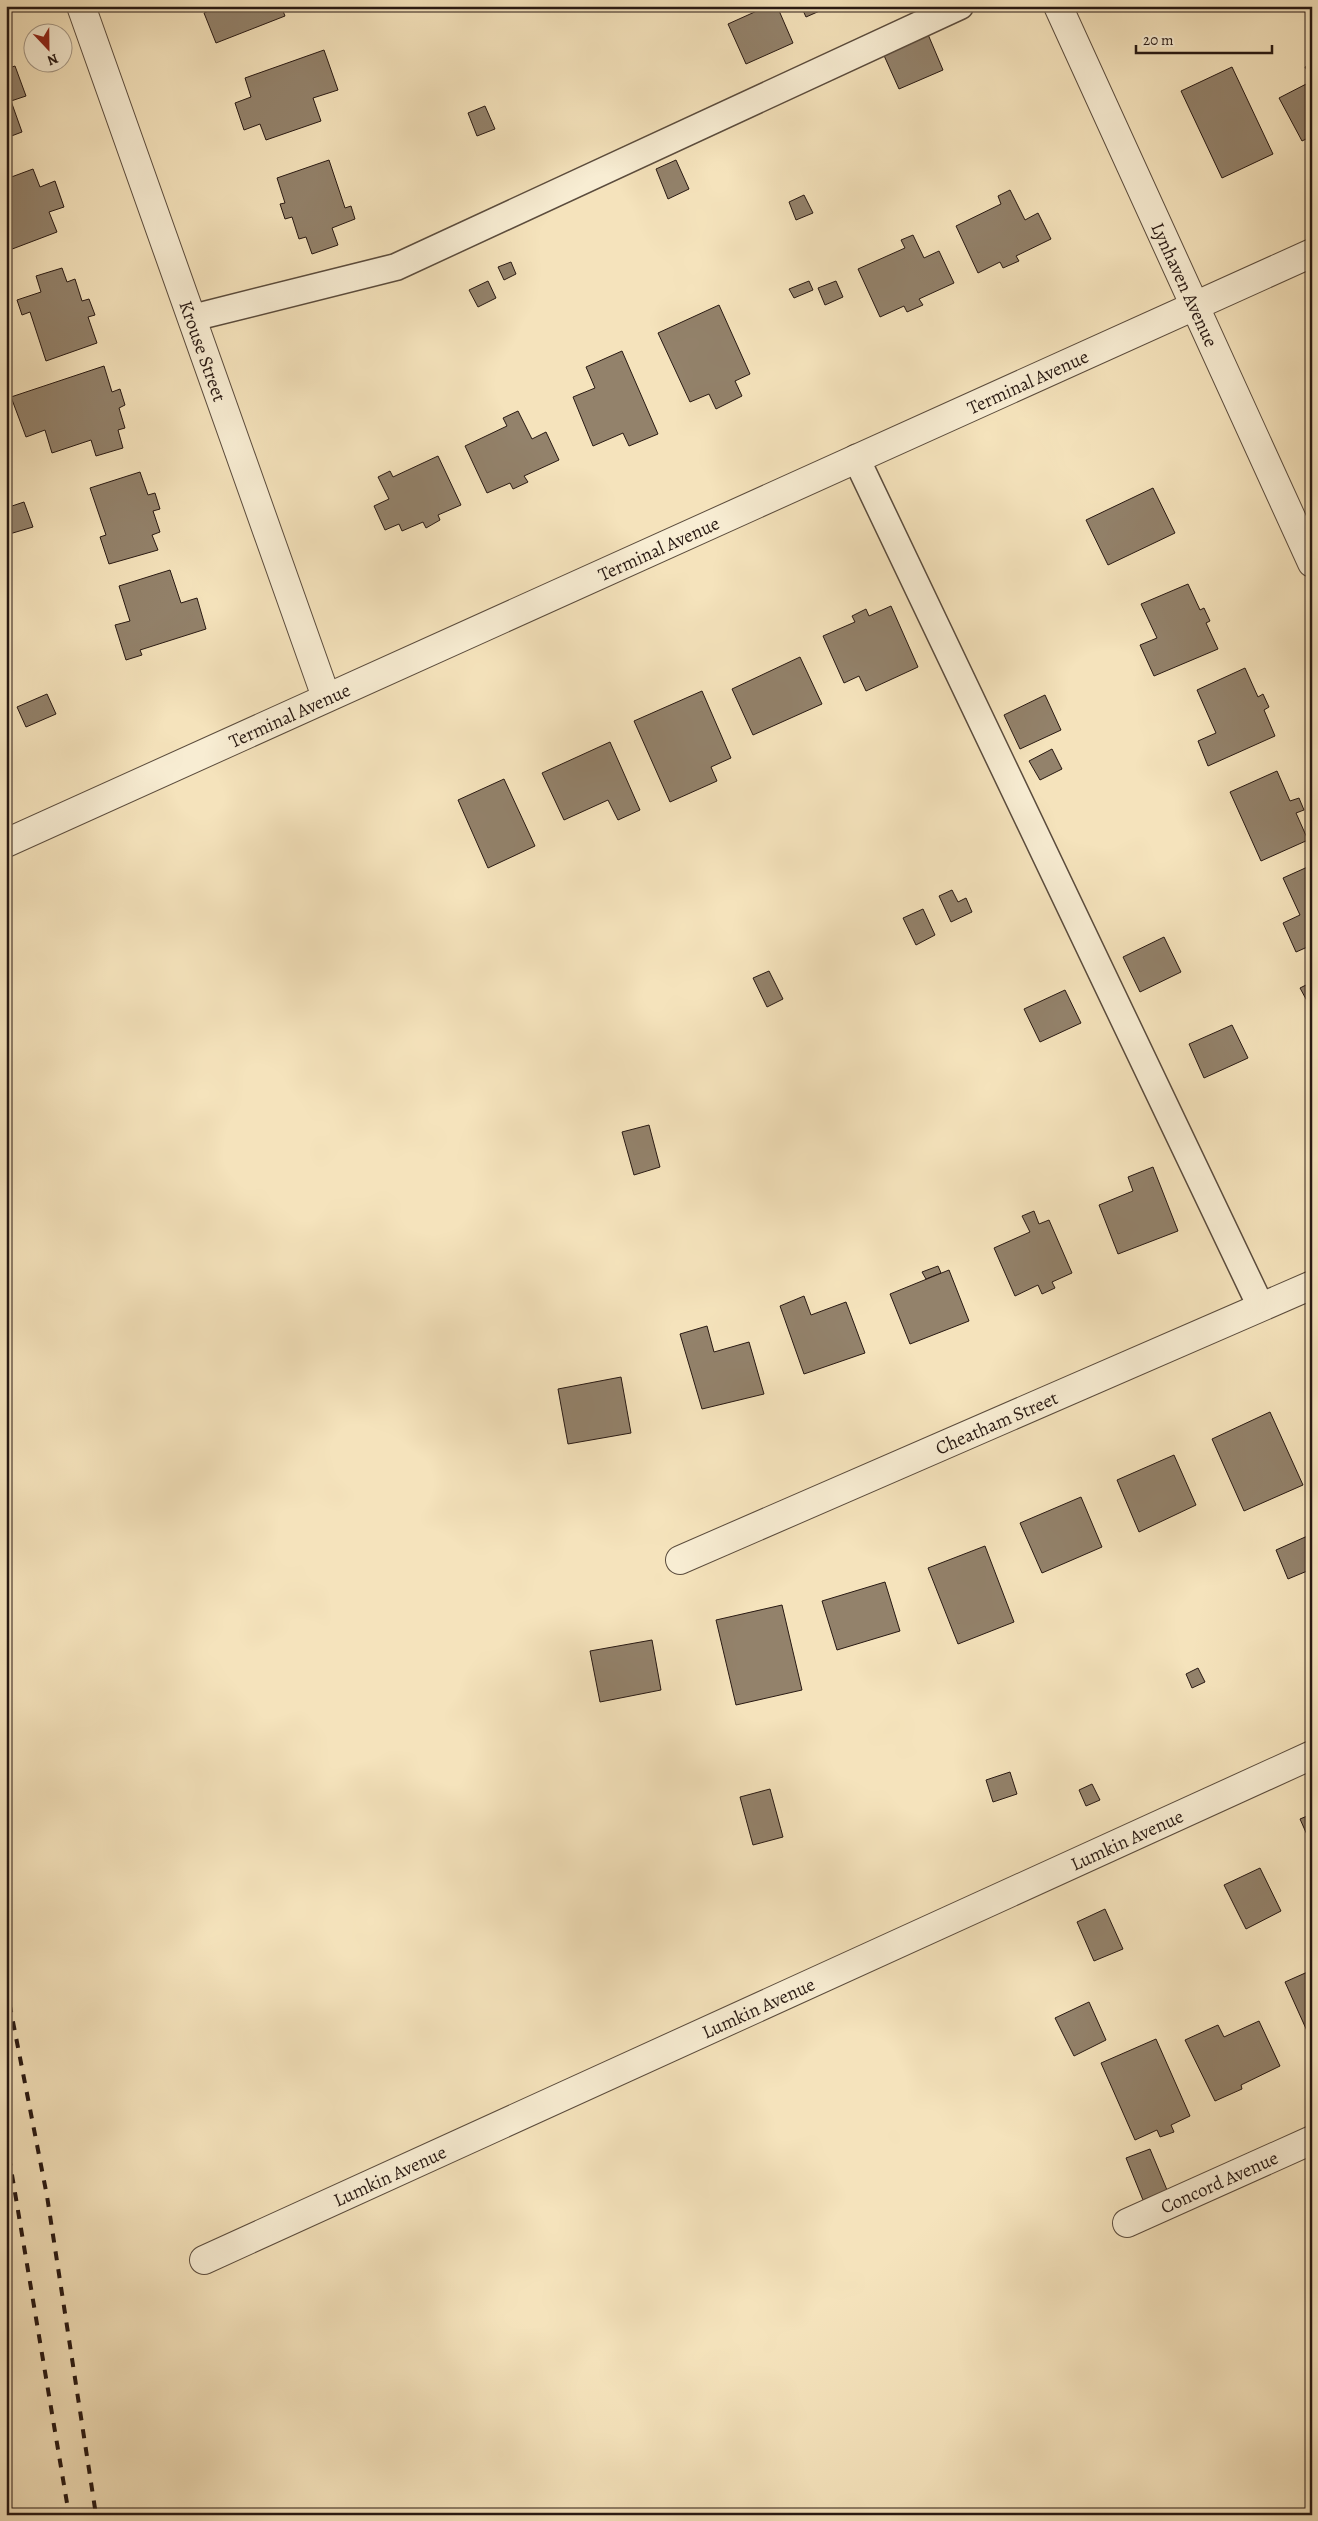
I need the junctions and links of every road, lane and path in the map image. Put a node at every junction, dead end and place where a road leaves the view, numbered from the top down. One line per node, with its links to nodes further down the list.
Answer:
1 (81, 6): 6 (street, Krouse Street)
2 (960, 6): 6 (lane)
3 (1058, 6): 5 (street, Lynhaven Avenue)
4 (1312, 253): 5 (street, Terminal Avenue)
5 (1194, 305): 7 (street, Terminal Avenue); 8 (street, Lynhaven Avenue)
6 (192, 318): 9 (street, Krouse Street)
7 (856, 458): 9 (street, Terminal Avenue); 12 (lane)
8 (1312, 563)
9 (326, 697): 10 (street, Terminal Avenue)
10 (6, 843)
11 (1312, 1285): 12 (street, Cheatham Street)
12 (1261, 1307): 13 (street, Cheatham Street)
13 (680, 1560)
14 (1312, 1755): 17 (street, Lumkin Avenue)
15 (1312, 2140): 16 (street, Concord Avenue)
16 (1127, 2223)
17 (204, 2260)

